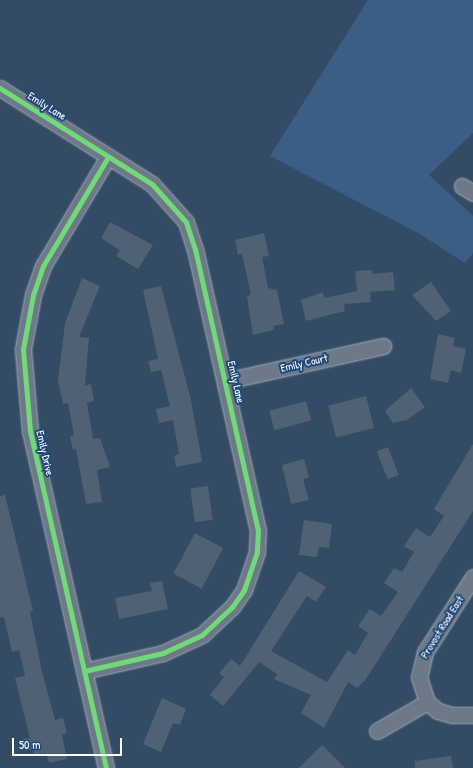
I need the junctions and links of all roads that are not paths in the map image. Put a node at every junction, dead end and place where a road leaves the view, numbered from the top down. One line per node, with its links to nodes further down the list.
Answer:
1 (0, 88): 2 (street, Emily Lane)
2 (108, 157): 4 (street, Emily Lane); 6 (street, Emily Drive)
3 (383, 346): 4 (street, Emily Court)
4 (225, 381): 6 (street, Emily Lane)
5 (473, 577): 7 (street, Provost Road East)
6 (84, 671): 10 (street, Emily Drive)
7 (427, 702): 8 (street); 9 (street)
8 (473, 715)
9 (377, 731)
10 (106, 768)

